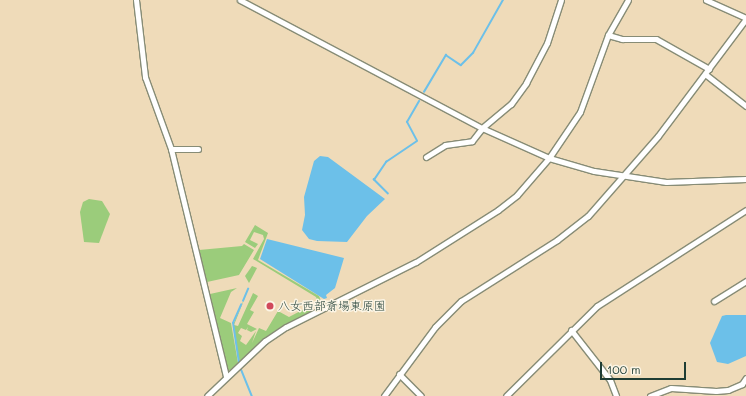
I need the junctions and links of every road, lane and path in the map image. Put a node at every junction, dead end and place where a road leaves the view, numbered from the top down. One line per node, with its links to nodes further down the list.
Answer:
1 (136, 0): 11 (street)
2 (240, 0): 10 (street)
3 (561, 0): 10 (street)
4 (628, 0): 7 (street)
5 (706, 0): 6 (street)
6 (746, 19): 8 (street)
7 (608, 35): 8 (street); 14 (street)
8 (707, 71): 9 (street); 15 (street)
9 (746, 106)
10 (482, 128): 13 (street); 14 (street)
11 (171, 149): 12 (street); 22 (street)
12 (198, 149)
13 (426, 157)
14 (549, 158): 15 (street); 22 (street)
15 (624, 176): 16 (street); 21 (street)
16 (746, 179)
17 (746, 210): 20 (street)
18 (746, 281): 19 (street)
19 (714, 302)
20 (571, 330): 27 (street); 28 (street)
21 (399, 374): 25 (street); 26 (street)
22 (226, 376): 24 (street)
23 (746, 378): 29 (street)
24 (207, 396)
25 (384, 396)
26 (421, 396)
27 (506, 396)
28 (616, 396)
29 (650, 396)

